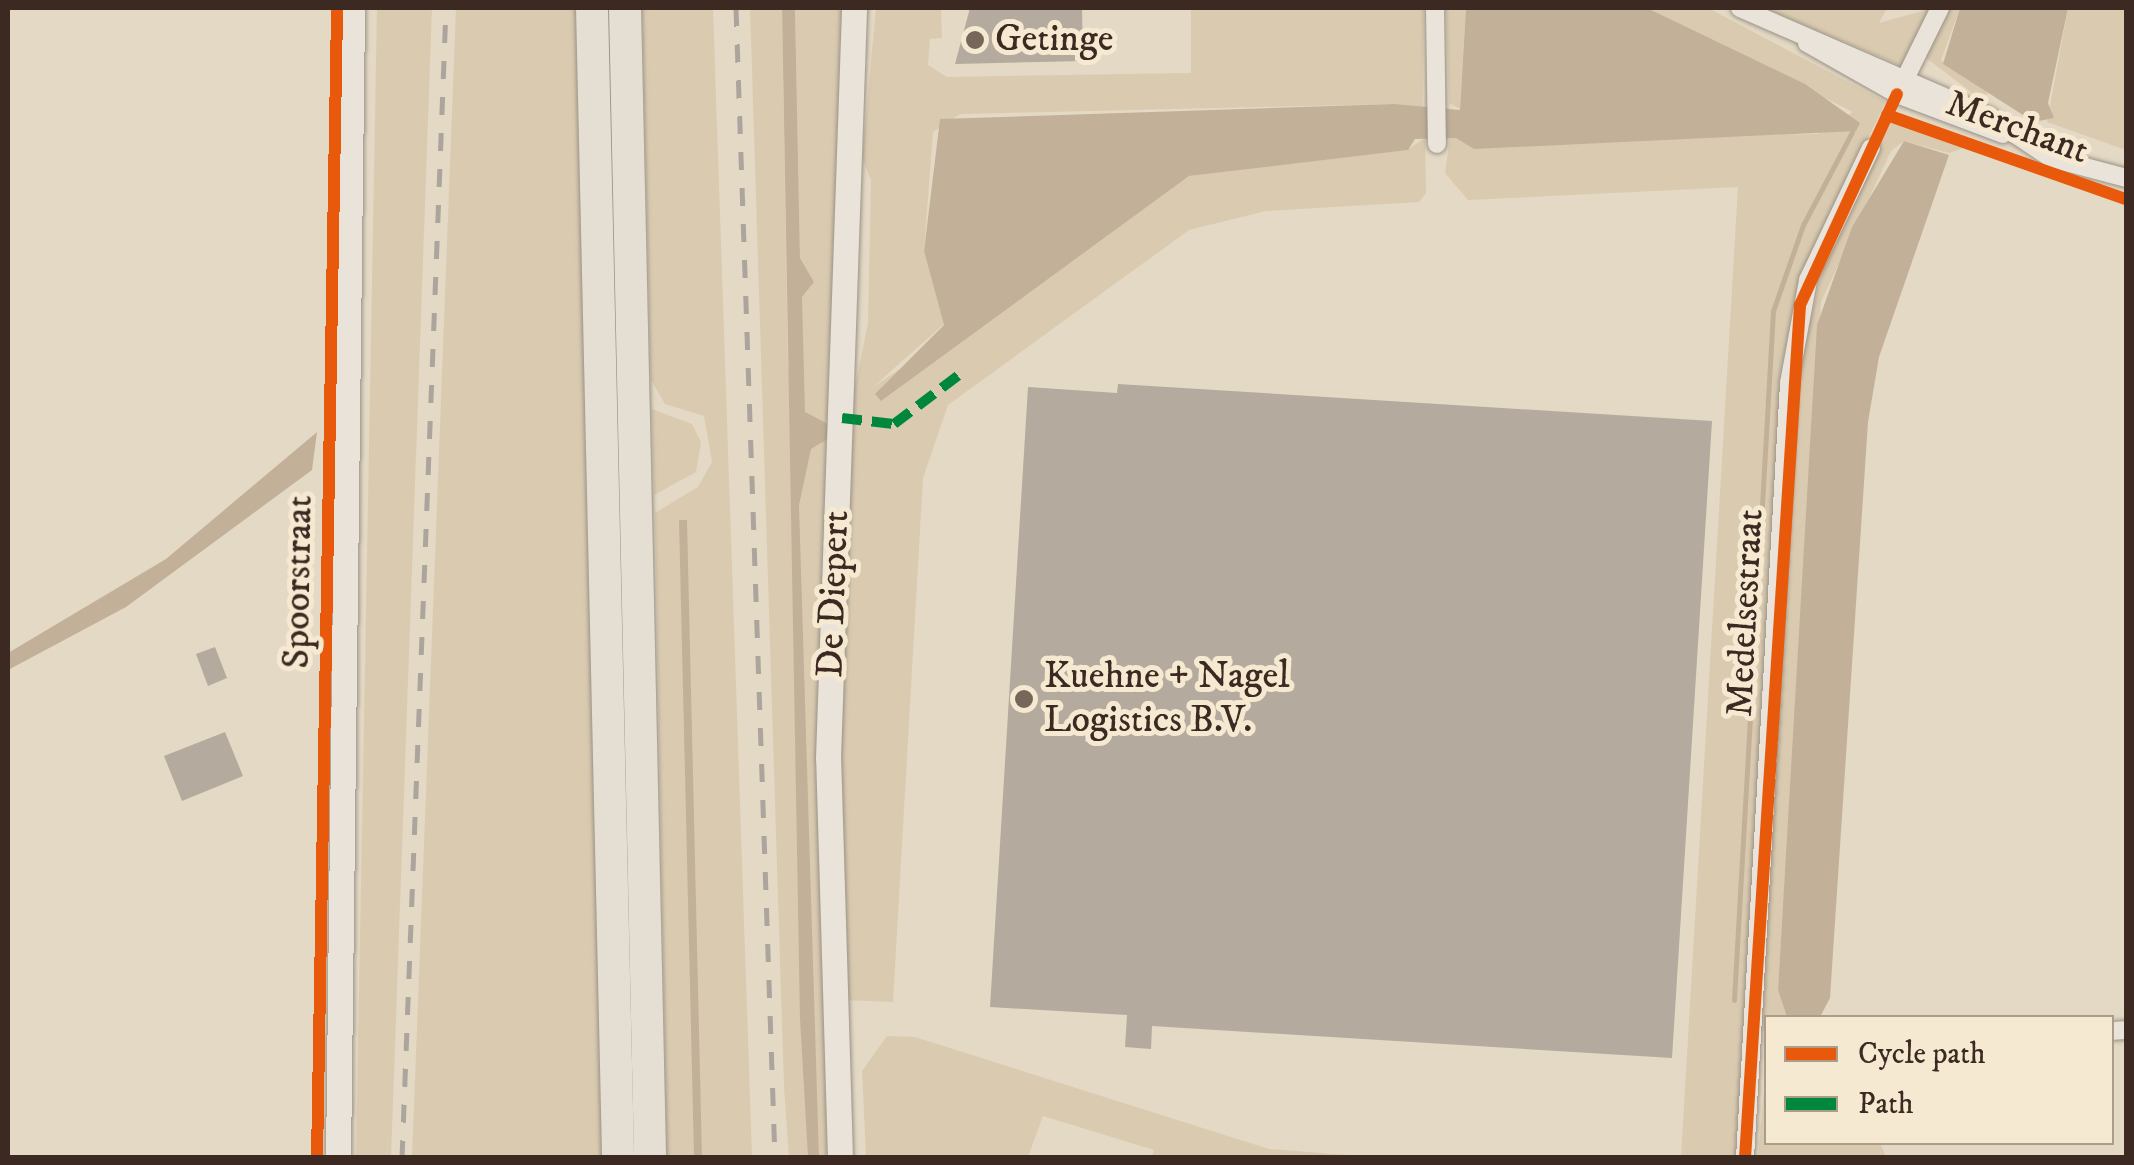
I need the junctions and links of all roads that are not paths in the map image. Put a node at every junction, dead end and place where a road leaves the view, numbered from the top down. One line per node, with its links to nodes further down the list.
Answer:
1 (352, 8): 13 (main road, Spoorstraat)
2 (592, 8): 14 (highway)
3 (624, 8): 15 (highway)
4 (1435, 8): 9 (street)
5 (1740, 8): 8 (street, Merchant)
6 (1940, 8): 8 (street)
7 (861, 16): 16 (main road, De Diepert)
8 (1902, 86): 11 (street, Merchant)
9 (1437, 144)
10 (1870, 148): 12 (street, Medelsestraat)
11 (2126, 178)
12 (1760, 1040): 17 (street, Medelsestraat)
13 (338, 1158)
14 (618, 1158)
15 (650, 1158)
16 (840, 1158)
17 (1745, 1158)

